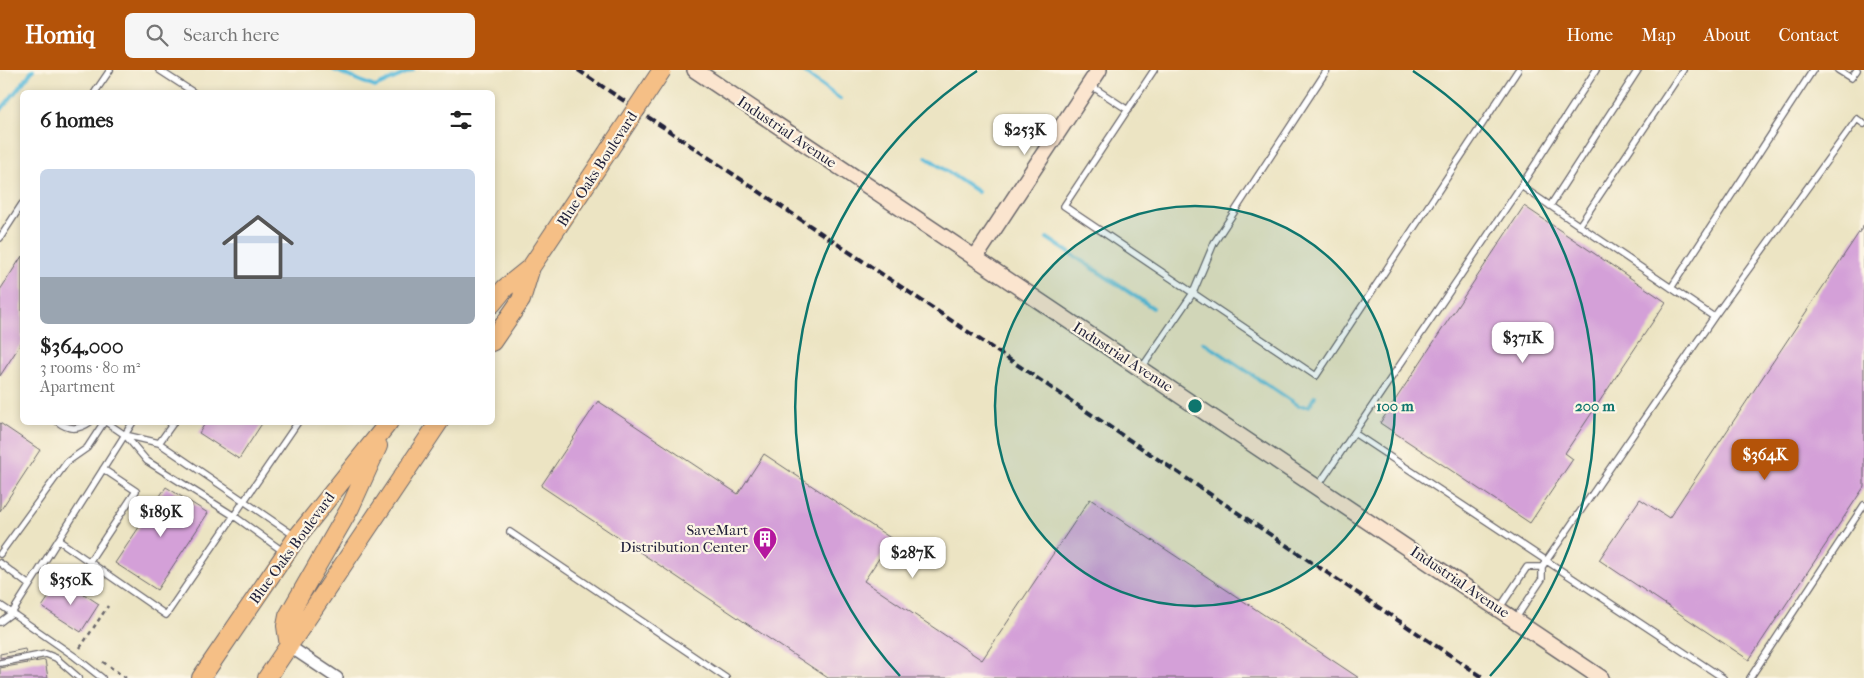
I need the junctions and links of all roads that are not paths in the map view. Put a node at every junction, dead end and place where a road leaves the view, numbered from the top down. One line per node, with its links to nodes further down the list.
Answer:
1 (110, 70): 16 (lane)
2 (159, 70): 17 (lane)
3 (662, 70): 26 (main road, Blue Oaks Boulevard, bridge)
4 (695, 70): 25 (street, Industrial Avenue)
5 (1099, 70): 15 (street)
6 (1154, 70): 18 (lane)
7 (1327, 70): 28 (lane)
8 (1518, 70): 28 (lane)
9 (1596, 70): 20 (lane)
10 (1638, 70): 21 (lane)
11 (1683, 70): 23 (lane)
12 (1813, 70): 27 (lane)
13 (1838, 70): 14 (lane)
14 (1856, 70)
15 (1089, 84): 18 (lane); 25 (street)
16 (96, 90)
17 (190, 90)
18 (1128, 110): 28 (lane)
19 (1864, 124): 30 (lane)
20 (1521, 186): 21 (lane); 43 (lane)
21 (1550, 206): 23 (lane)
22 (20, 207): 24 (lane)
23 (1579, 226): 27 (lane)
24 (0, 238)
25 (975, 258): 32 (street, Industrial Avenue)
26 (532, 267): 29 (main road, Blue Oaks Boulevard); 31 (main road, Blue Oaks Boulevard)
27 (1671, 288): 30 (lane)
28 (1193, 293): 32 (lane)
29 (495, 300)
30 (1714, 317): 57 (lane)
31 (495, 338)
32 (1141, 369): 47 (street, Industrial Avenue)
33 (64, 425): 34 (lane)
34 (84, 425)
35 (103, 425): 54 (lane)
36 (109, 425): 44 (lane)
37 (131, 425): 44 (lane)
38 (172, 425): 45 (lane)
39 (296, 425): 48 (lane)
40 (387, 425): 52 (main road, Blue Oaks Boulevard)
41 (388, 425): 66 (main road)
42 (437, 425): 66 (main road)
43 (1354, 433): 47 (lane); 57 (lane)
44 (124, 435): 45 (lane); 46 (lane); 50 (lane)
45 (159, 443): 48 (lane)
46 (103, 469): 53 (lane); 56 (lane)
47 (1318, 487): 62 (street, Industrial Avenue)
48 (244, 502): 50 (lane); 52 (lane)
49 (1864, 505): 76 (lane)
50 (234, 516): 55 (lane); 56 (lane)
51 (510, 532): 73 (lane)
52 (297, 538): 55 (main road, Blue Oaks Boulevard)
53 (58, 540): 56 (lane); 60 (lane)
54 (0, 554)
55 (286, 554): 70 (main road, Blue Oaks Boulevard)
56 (89, 562)
57 (1547, 562): 59 (lane); 75 (lane)
58 (0, 563): 60 (lane)
59 (1542, 567): 62 (lane); 64 (lane)
60 (29, 585): 63 (lane)
61 (0, 605): 63 (lane)
62 (1499, 608): 64 (street, Industrial Avenue)
63 (12, 613): 65 (lane); 69 (lane)
64 (1515, 620): 74 (street, Industrial Avenue)
65 (0, 622)
66 (289, 646): 71 (main road); 72 (street)
67 (0, 663): 68 (lane)
68 (79, 678)
69 (102, 678)
70 (200, 678)
71 (267, 678)
72 (337, 678)
73 (726, 678)
74 (1601, 678)
75 (1724, 678)
76 (1750, 678)

